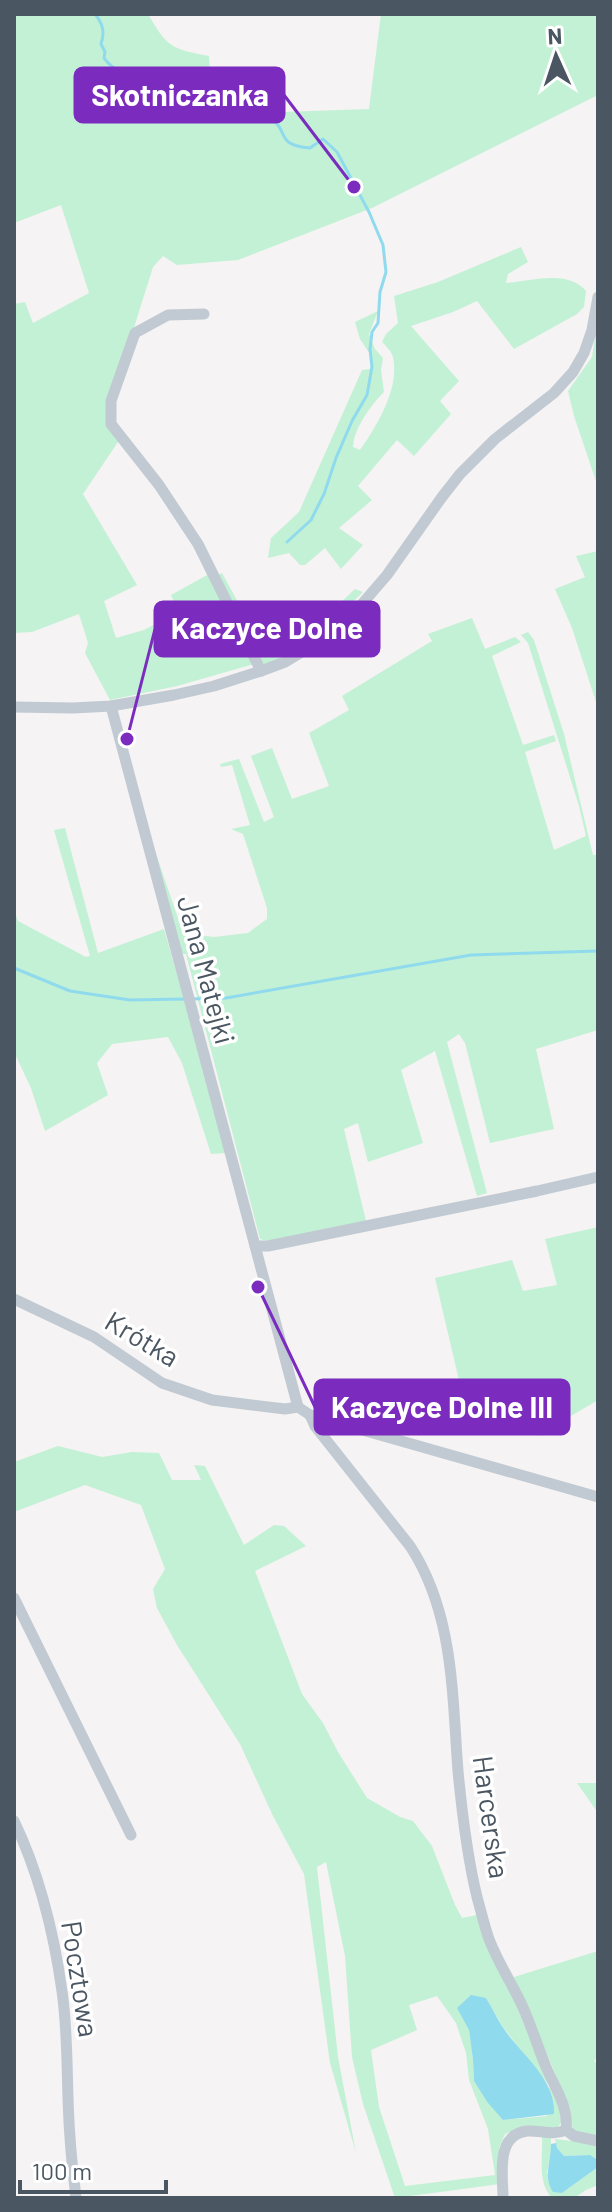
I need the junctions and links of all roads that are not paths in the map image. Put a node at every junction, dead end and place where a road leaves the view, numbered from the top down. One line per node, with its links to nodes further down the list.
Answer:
1 (598, 297): 3 (street)
2 (204, 314): 3 (street)
3 (261, 671): 4 (street)
4 (111, 706): 5 (street); 7 (street, Jana Matejki)
5 (14, 707)
6 (598, 1177): 7 (street)
7 (255, 1246): 9 (street, Jana Matejki)
8 (14, 1299): 9 (street, Krótka)
9 (298, 1407): 10 (street)
10 (310, 1415): 11 (street); 15 (street, Harcerska)
11 (598, 1497)
12 (14, 1598): 14 (street)
13 (14, 1821): 17 (street, Pocztowa)
14 (131, 1835)
15 (566, 2130): 16 (street); 18 (street)
16 (598, 2141)
17 (76, 2198)
18 (503, 2198)

